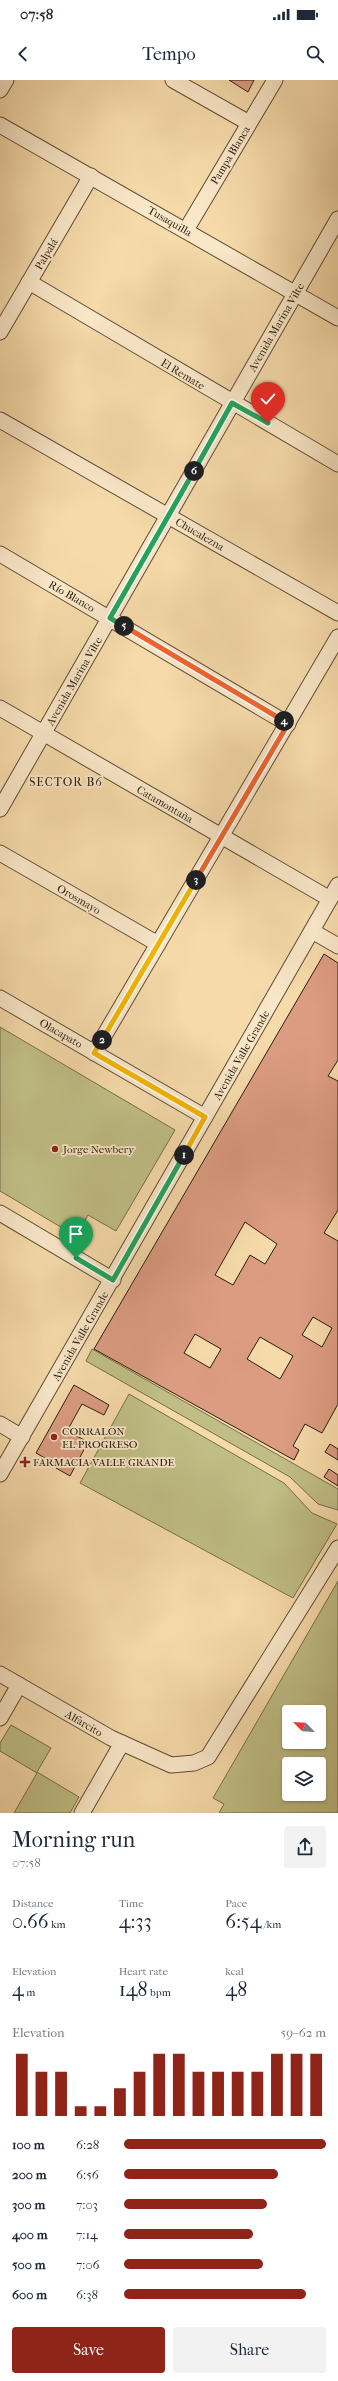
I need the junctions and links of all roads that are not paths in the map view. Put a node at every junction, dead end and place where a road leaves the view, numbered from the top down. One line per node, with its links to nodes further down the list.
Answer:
1 (6, 80): 4 (street)
2 (173, 80): 5 (street)
3 (275, 80): 5 (street, Pampa Blanca)
4 (0, 90)
5 (250, 123): 9 (street, Pampa Blanca)
6 (0, 125): 7 (street, Tusaquilla)
7 (91, 176): 9 (street, Tusaquilla); 10 (street, Palpalá)
8 (338, 219): 11 (street, Avenida Marina Vilte)
9 (186, 230): 11 (street, Tusaquilla)
10 (29, 282): 13 (street, Palpalá); 14 (street, El Remate)
11 (295, 292): 12 (street, Tusaquilla); 14 (street, Avenida Marina Vilte)
12 (338, 318)
13 (0, 332)
14 (232, 403): 16 (street, El Remate); 17 (street, Avenida Marina Vilte)
15 (0, 420): 17 (street, Chucalezna)
16 (338, 464)
17 (168, 516): 19 (street, Chucalezna); 20 (street, Avenida Marina Vilte)
18 (0, 554): 20 (street, Río Blanco)
19 (338, 613)
20 (110, 618): 23 (street, Río Blanco); 24 (street, Avenida Marina Vilte)
21 (338, 637): 23 (street)
22 (0, 708): 24 (street, Catamontaña)
23 (288, 724): 26 (street)
24 (44, 733): 25 (street, Avenida Marina Vilte); 26 (street, Catamontaña)
25 (0, 809)
26 (222, 837): 29 (street, Catamontaña); 31 (street)
27 (0, 853): 31 (street, Orosmayo)
28 (338, 885): 29 (street, Avenida Valle Grande)
29 (330, 899): 30 (street, Avenida Valle Grande)
30 (312, 931): 32 (street); 35 (street, Avenida Valle Grande)
31 (158, 944): 34 (street)
32 (338, 946)
33 (0, 998): 34 (street, Olacapato)
34 (94, 1053): 35 (street, Olacapato)
35 (205, 1117): 37 (street, Avenida Valle Grande)
36 (1, 1216): 37 (street)
37 (113, 1280): 39 (street, Avenida Valle Grande)
38 (0, 1424): 39 (street)
39 (22, 1437): 40 (street, Avenida Valle Grande)
40 (0, 1474)
41 (338, 1548): 45 (street, Alfarcito)
42 (0, 1674): 43 (street, Alfarcito)
43 (19, 1685): 44 (street); 45 (street, Alfarcito)
44 (0, 1718)
45 (122, 1743): 46 (street)
46 (82, 1813)

